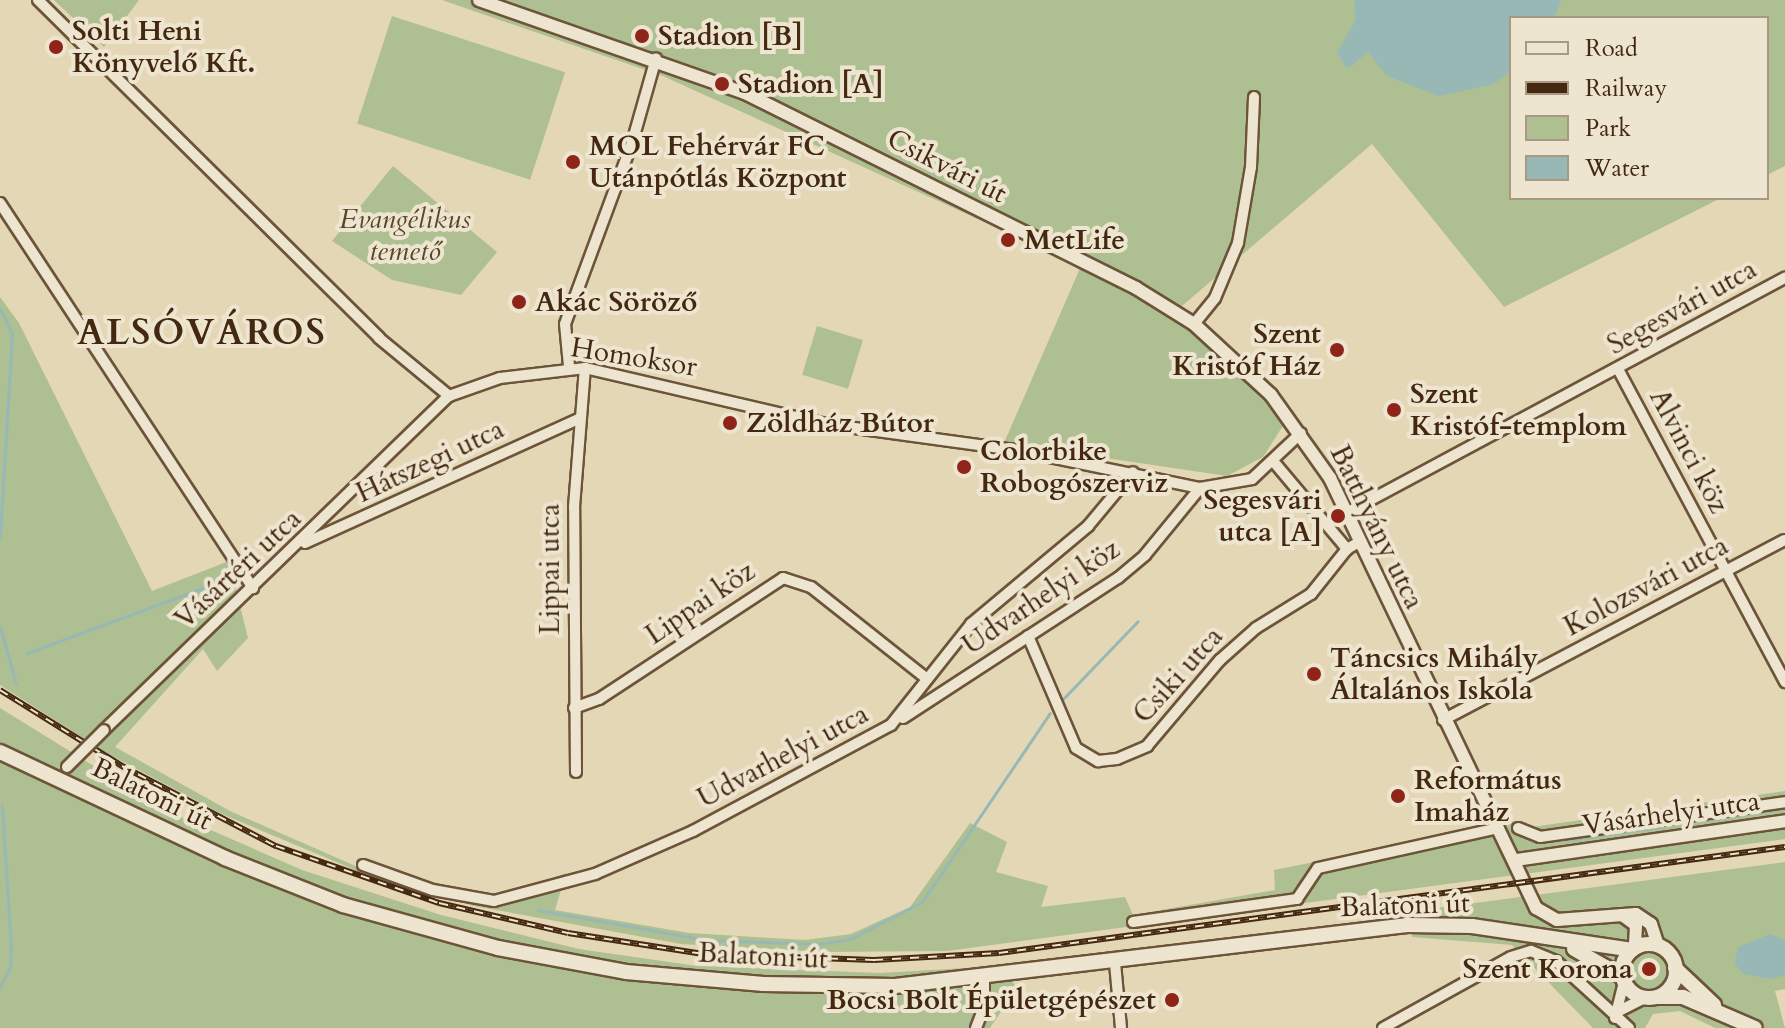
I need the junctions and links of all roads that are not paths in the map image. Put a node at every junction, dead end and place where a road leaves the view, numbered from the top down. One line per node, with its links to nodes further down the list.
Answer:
1 (38, 0): 11 (street)
2 (479, 0): 3 (street, Csikvári út)
3 (656, 58): 7 (street, Csikvári út); 8 (street)
4 (1254, 97): 7 (street)
5 (0, 203): 23 (street)
6 (1785, 278): 10 (street, Segesvári utca)
7 (1194, 324): 13 (street, Csikvári út)
8 (569, 366): 9 (street, Homoksor); 11 (street, Homoksor)
9 (585, 368): 12 (street, Lippai utca); 15 (street, Homoksor)
10 (1618, 369): 17 (street, Segesvári utca); 22 (street, Alvinci köz)
11 (449, 396): 20 (street, Vásártéri utca)
12 (580, 418): 20 (street, Hátszegi utca); 27 (street, Lippai utca)
13 (1301, 433): 14 (street, Homoksor); 17 (street, Batthyány utca)
14 (1274, 462): 16 (street, Homoksor); 21 (street)
15 (1133, 472): 16 (street, Homoksor); 25 (street, Udvarhelyi utca)
16 (1200, 488): 24 (street, Udvarhelyi köz)
17 (1348, 512): 19 (street, Batthyány utca)
18 (1785, 540): 22 (street, Kolozsvári utca)
19 (1361, 541): 21 (street, Csiki utca); 28 (street, Batthyány utca)
20 (299, 546): 23 (street, Vásártéri utca)
21 (1347, 549): 24 (street, Csiki utca)
22 (1726, 571): 26 (street, Alvinci köz); 28 (street, Kolozsvári utca)
23 (253, 588): 31 (street, Vásártéri utca, bridge)
24 (1028, 636): 29 (street, Udvarhelyi köz)
25 (927, 679): 27 (street, Lippai köz); 29 (street, Udvarhelyi utca)
26 (1785, 682)
27 (574, 708): 32 (street, Lippai utca)
28 (1443, 720): 35 (street, Batthyány utca)
29 (891, 725): 38 (street, Udvarhelyi utca)
30 (0, 752): 31 (main road, Balatoni út)
31 (62, 772): 46 (main road, Balatoni út)
32 (576, 772)
33 (1785, 802): 36 (street)
34 (1785, 821): 37 (street, Vásárhelyi utca)
35 (1499, 828): 37 (street, Batthyány utca); 40 (street)
36 (1518, 828)
37 (1516, 860): 39 (street, Batthyány utca)
38 (363, 865)
39 (1622, 915): 42 (street); 43 (street)
40 (1133, 922)
41 (1559, 942): 43 (main road, Balatoni út); 44 (main road, Balatoni út); 47 (main road, Balatoni út)
42 (1658, 945): 43 (main road); 45 (main road)
43 (1634, 949): 47 (main road)
44 (1115, 963): 46 (main road, Balatoni út); 53 (street)
45 (1675, 968): 48 (main road); 49 (main road)
46 (984, 979): 52 (street)
47 (1624, 980): 48 (main road); 50 (street)
48 (1650, 997): 49 (main road); 50 (street)
49 (1720, 1011): 57 (main road)
50 (1617, 1015): 51 (street); 56 (street)
51 (1402, 1017): 54 (street); 55 (street)
52 (976, 1028)
53 (1121, 1028)
54 (1383, 1028)
55 (1409, 1028)
56 (1629, 1028)
57 (1755, 1028)

